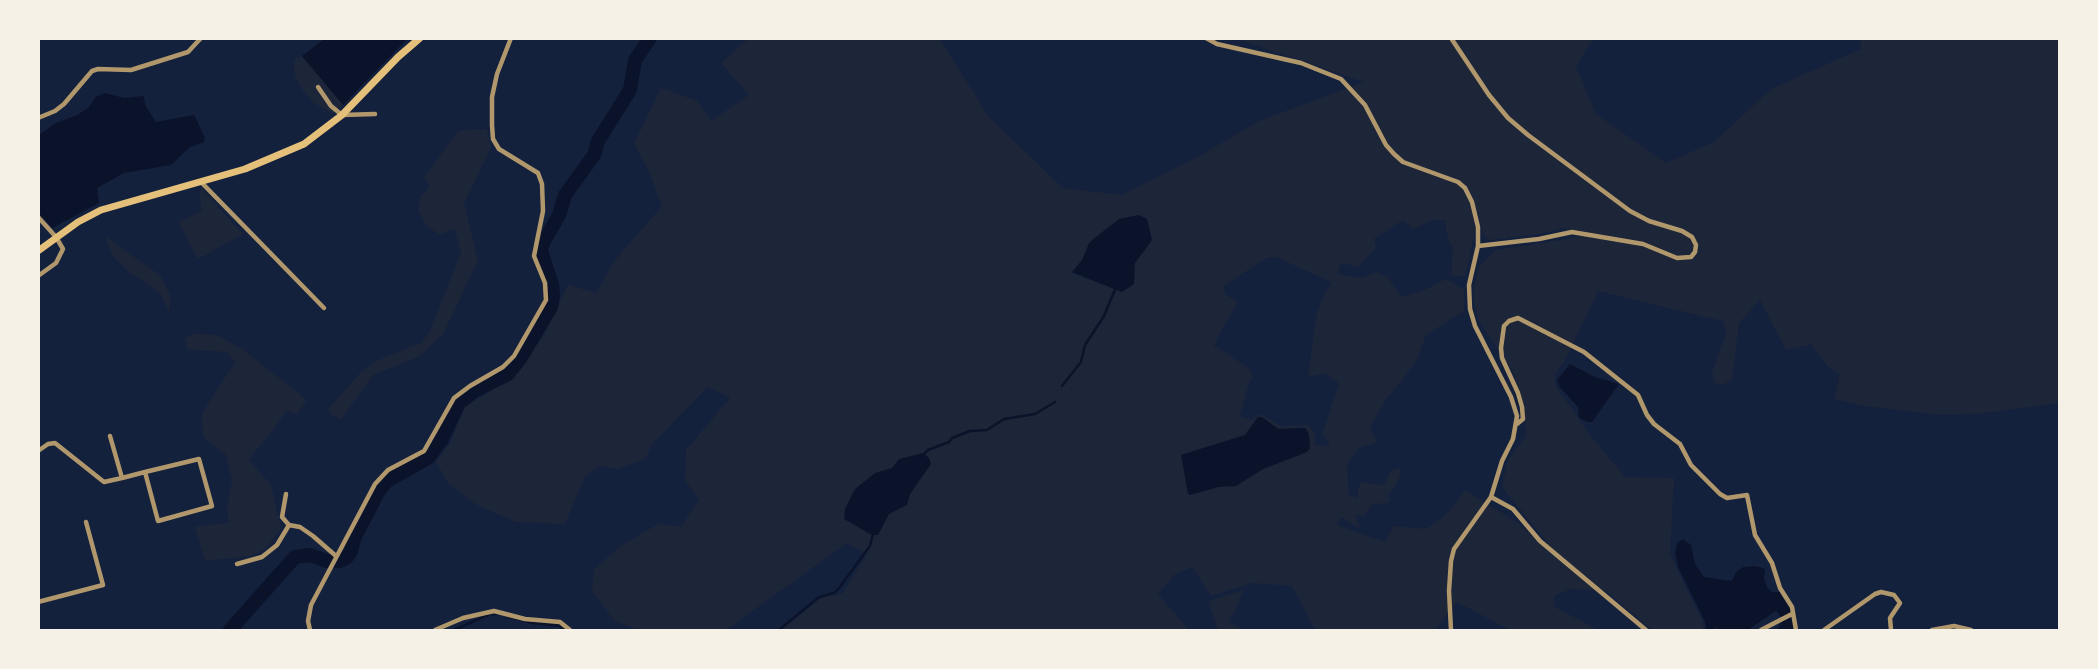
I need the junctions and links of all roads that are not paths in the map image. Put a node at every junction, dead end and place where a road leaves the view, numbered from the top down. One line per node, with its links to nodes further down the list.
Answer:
1 (201, 38): 9 (street)
2 (420, 38): 8 (main road)
3 (511, 38): 26 (street)
4 (1206, 38): 13 (street)
5 (1451, 38): 13 (street)
6 (318, 86): 8 (street)
7 (375, 114): 8 (street)
8 (342, 115): 10 (main road)
9 (38, 118)
10 (201, 182): 12 (main road); 16 (street)
11 (38, 217): 12 (street)
12 (57, 237): 14 (main road); 15 (street)
13 (1478, 246): 17 (street)
14 (38, 251)
15 (38, 276)
16 (324, 308)
17 (1516, 424): 23 (street); 29 (street)
18 (110, 436): 21 (street)
19 (38, 451): 21 (street)
20 (145, 472): 20 (street); 21 (street)
21 (121, 478)
22 (286, 495): 25 (street)
23 (1491, 497): 33 (street); 34 (street)
24 (86, 522): 28 (street)
25 (289, 525): 26 (street); 27 (street)
26 (336, 557): 30 (street)
27 (237, 564)
28 (38, 602)
29 (1792, 614): 35 (street); 36 (street)
30 (310, 631)
31 (435, 631): 32 (street)
32 (570, 631)
33 (1451, 631)
34 (1646, 631)
35 (1761, 631)
36 (1796, 631)
37 (1824, 631): 38 (street)
38 (1891, 631)
39 (1931, 631): 40 (street)
40 (1971, 631)

